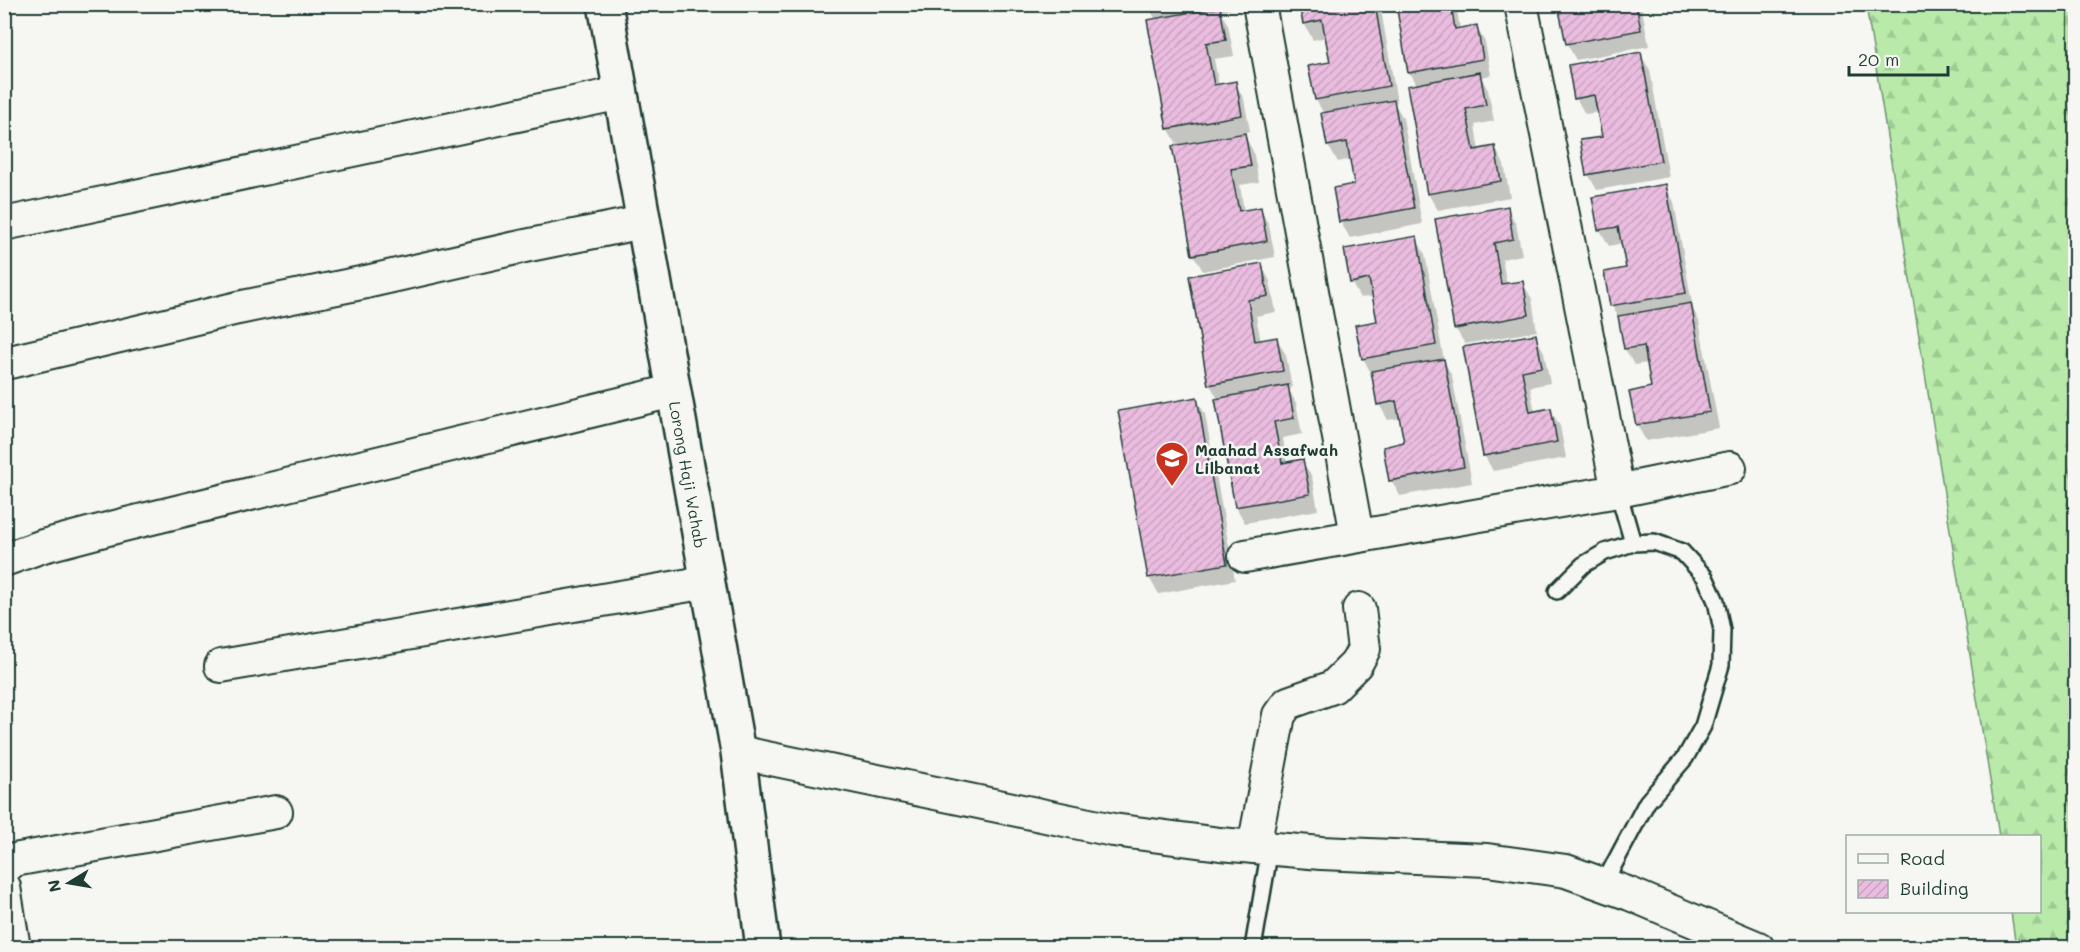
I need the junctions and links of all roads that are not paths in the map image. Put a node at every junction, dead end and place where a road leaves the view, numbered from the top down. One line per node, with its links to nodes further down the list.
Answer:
1 (605, 4): 4 (street, Lorong Haji Wahab)
2 (1258, 4): 11 (street)
3 (1521, 4): 10 (street)
4 (621, 93): 5 (street, Lorong Haji Wahab); 6 (street)
5 (644, 222): 7 (street); 8 (street, Lorong Haji Wahab)
6 (4, 224)
7 (10, 362)
8 (674, 391): 14 (street); 15 (street, Lorong Haji Wahab)
9 (1730, 468): 10 (street)
10 (1618, 491): 11 (street); 12 (lane)
11 (1357, 535): 13 (street)
12 (1633, 543): 16 (lane); 23 (lane)
13 (1245, 556)
14 (4, 560)
15 (707, 582): 18 (street); 19 (street, Lorong Haji Wahab)
16 (1557, 591)
17 (1359, 609): 21 (street)
18 (220, 666)
19 (738, 752): 21 (street); 26 (street, Lorong Haji Wahab)
20 (276, 812): 22 (street)
21 (1262, 848): 23 (street); 27 (lane)
22 (4, 868)
23 (1603, 885): 28 (street)
24 (4, 887): 25 (street)
25 (14, 948)
26 (763, 948)
27 (1253, 948)
28 (1758, 948)

